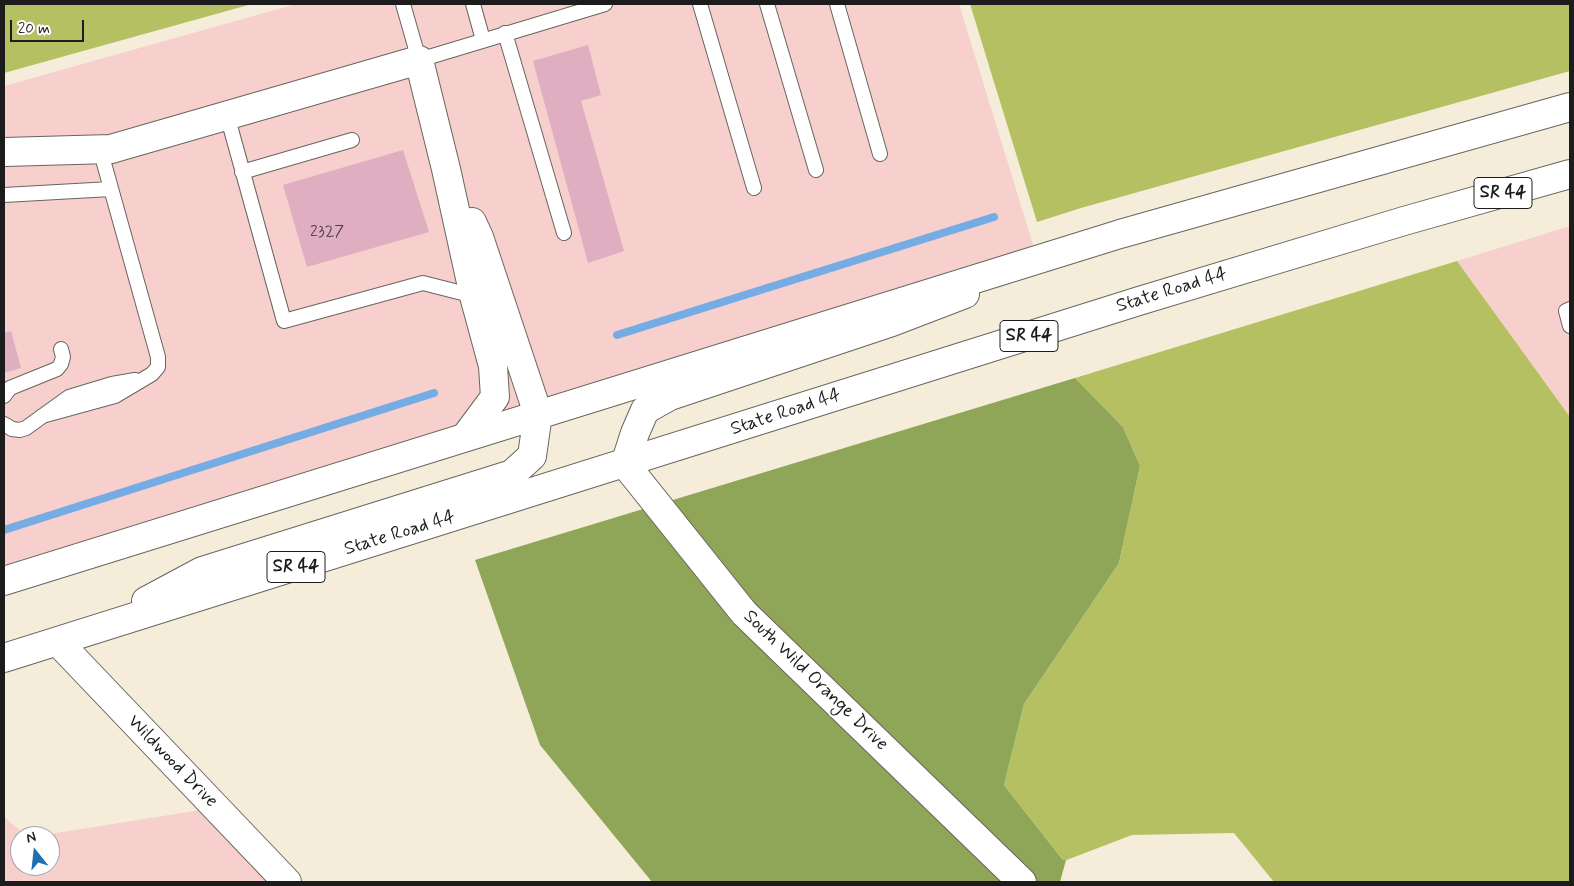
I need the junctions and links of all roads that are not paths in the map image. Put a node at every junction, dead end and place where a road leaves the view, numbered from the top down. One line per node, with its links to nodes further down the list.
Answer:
1 (403, 4): 9 (lane)
2 (473, 4): 8 (lane)
3 (605, 4): 7 (lane)
4 (700, 4): 20 (lane)
5 (767, 4): 17 (lane)
6 (837, 4): 15 (lane)
7 (505, 33): 8 (lane); 23 (lane)
8 (483, 40): 9 (lane)
9 (419, 60): 11 (main road); 16 (main road)
10 (1570, 107): 24 (main road)
11 (227, 115): 13 (main road); 18 (lane)
12 (352, 140): 18 (lane)
13 (100, 149): 14 (main road); 21 (lane)
14 (4, 152)
15 (880, 154)
16 (446, 169): 25 (main road); 30 (main road)
17 (816, 170)
18 (242, 172): 25 (lane)
19 (1570, 174): 33 (main road, State Road 44 / SR 44)
20 (754, 188)
21 (111, 189): 22 (lane); 31 (lane)
22 (4, 195)
23 (564, 232)
24 (1098, 241): 30 (main road); 33 (main road)
25 (474, 296): 32 (main road)
26 (1570, 309): 27 (lane)
27 (1570, 326)
28 (61, 349): 29 (lane)
29 (4, 396)
30 (538, 414): 32 (main road); 35 (main road)
31 (4, 424)
32 (466, 436): 34 (main road)
33 (625, 464): 35 (main road, State Road 44 / SR 44); 39 (main road, South Wild Orange Drive)
34 (4, 581)
35 (87, 632): 36 (main road, State Road 44 / SR 44)
36 (58, 642): 37 (main road, State Road 44 / SR 44); 38 (main road, Wildwood Drive)
37 (4, 658)
38 (288, 882)
39 (1022, 882)

